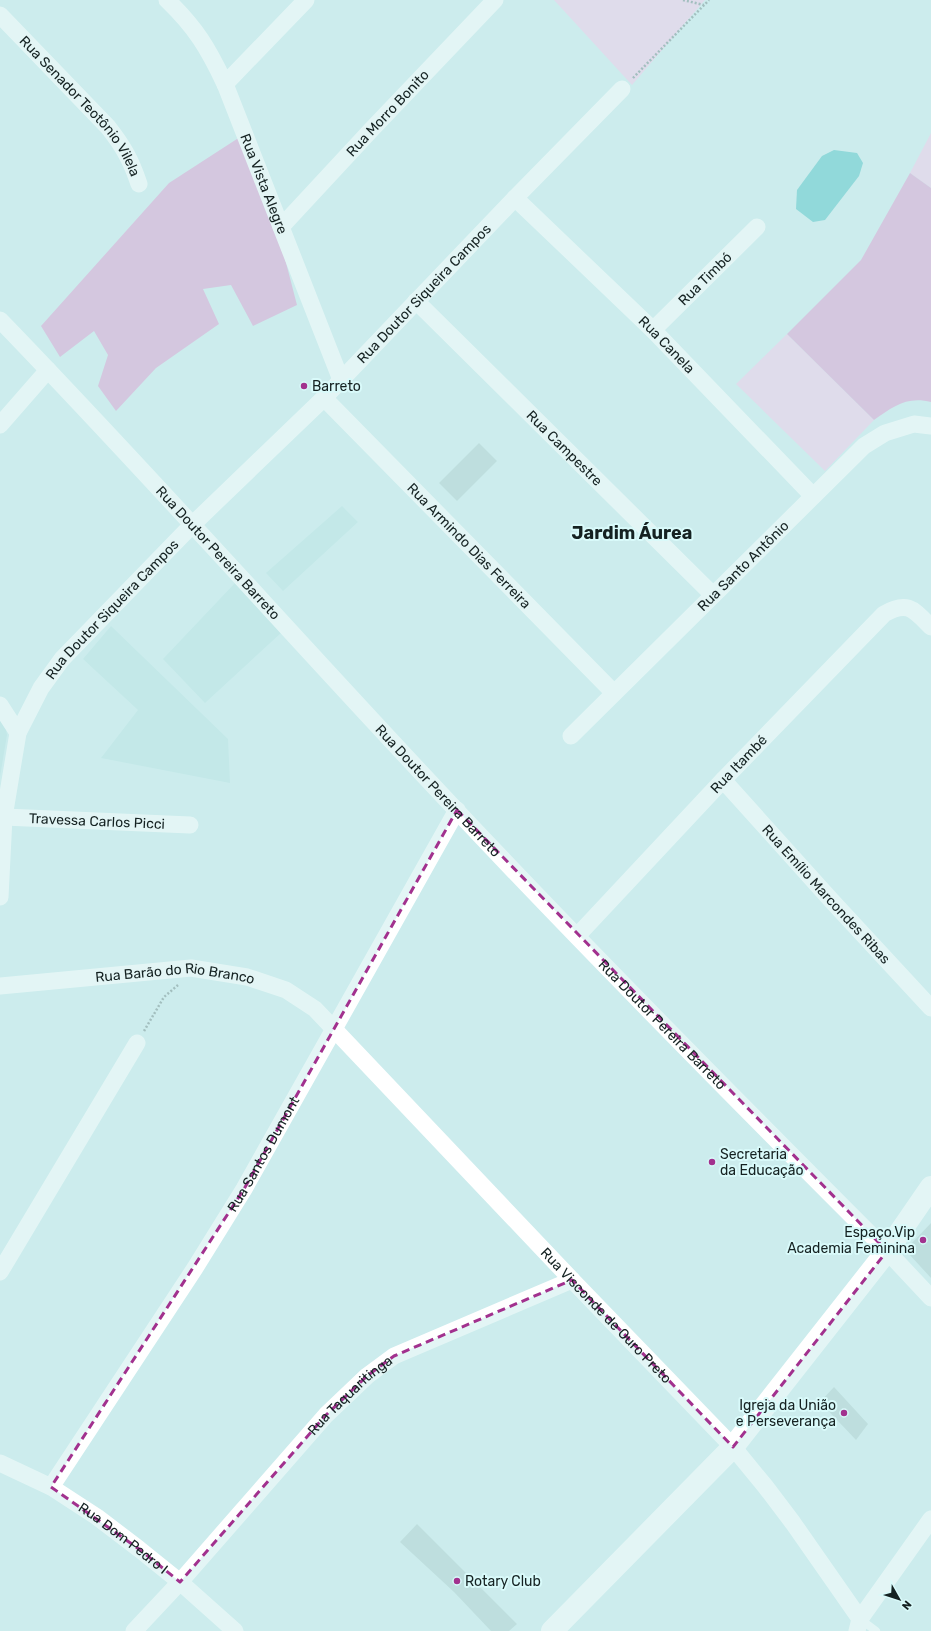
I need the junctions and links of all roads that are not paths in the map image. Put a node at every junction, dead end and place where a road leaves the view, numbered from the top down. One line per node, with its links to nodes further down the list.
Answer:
1 (167, 0): 5 (street, Rua Vista Alegre)
2 (306, 0): 5 (street)
3 (495, 0): 9 (street, Rua Morro Bonito)
4 (0, 15): 7 (street, Rua Senador Teotônio Vilela)
5 (225, 84): 9 (street, Rua Vista Alegre)
6 (622, 89): 8 (street, Rua Doutor Siqueira Campos)
7 (139, 184)
8 (515, 198): 11 (street, Rua Doutor Siqueira Campos); 13 (street, Rua Canela)
9 (282, 227): 15 (street, Rua Vista Alegre)
10 (757, 227): 13 (street, Rua Timbó)
11 (416, 301): 15 (street, Rua Doutor Siqueira Campos); 21 (street, Rua Campestre)
12 (0, 320): 14 (street, Rua Doutor Pereira Barreto)
13 (653, 330): 19 (street, Rua Canela)
14 (48, 370): 17 (street); 20 (street, Rua Doutor Pereira Barreto)
15 (341, 380): 16 (street, Rua Doutor Siqueira Campos)
16 (324, 398): 20 (street, Rua Doutor Siqueira Campos); 23 (street, Rua Armindo Dias Ferreira)
17 (0, 425)
18 (931, 426): 19 (street, Rua Santo Antônio)
19 (813, 496): 21 (street, Rua Santo Antônio)
20 (193, 524): 25 (street, Rua Doutor Siqueira Campos); 28 (street, Rua Doutor Pereira Barreto)
21 (713, 595): 23 (street, Rua Santo Antônio)
22 (931, 627): 27 (street, Rua Itambé)
23 (614, 693): 26 (street, Rua Santo Antônio)
24 (0, 706): 25 (street)
25 (18, 732): 29 (street, Rua Doutor Siqueira Campos)
26 (571, 736)
27 (723, 780): 32 (street, Rua Itambé); 34 (street, Rua Emílio Marcondes Ribas)
28 (457, 810): 32 (street, Rua Doutor Pereira Barreto); 35 (street, Rua Santos Dumont)
29 (4, 817): 30 (street, Travessa Carlos Picci); 31 (street, Rua Doutor Siqueira Campos)
30 (190, 825)
31 (0, 897)
32 (577, 936): 38 (street, Rua Doutor Pereira Barreto)
33 (0, 986): 35 (street, Rua Barão do Rio Branco)
34 (931, 1008)
35 (333, 1028): 40 (street, Rua Visconde de Ouro Preto); 44 (street, Rua Santos Dumont)
36 (137, 1043): 39 (street)
37 (931, 1187): 38 (main road)
38 (886, 1251): 41 (street, Rua Doutor Pereira Barreto); 42 (main road)
39 (0, 1272)
40 (572, 1280): 42 (street, Rua Visconde de Ouro Preto); 46 (street, Rua Taquaritinga)
41 (931, 1298)
42 (733, 1447): 47 (street, Rua Visconde de Ouro Preto); 50 (main road)
43 (0, 1462): 44 (street, Rua Dom Pedro I)
44 (51, 1487): 46 (street, Rua Dom Pedro I)
45 (931, 1519): 47 (street)
46 (180, 1582): 48 (street, Rua Taquaritinga); 49 (street, Rua Dom Pedro I)
47 (859, 1625): 51 (lane)
48 (134, 1631)
49 (235, 1631)
50 (552, 1631)
51 (876, 1631)

